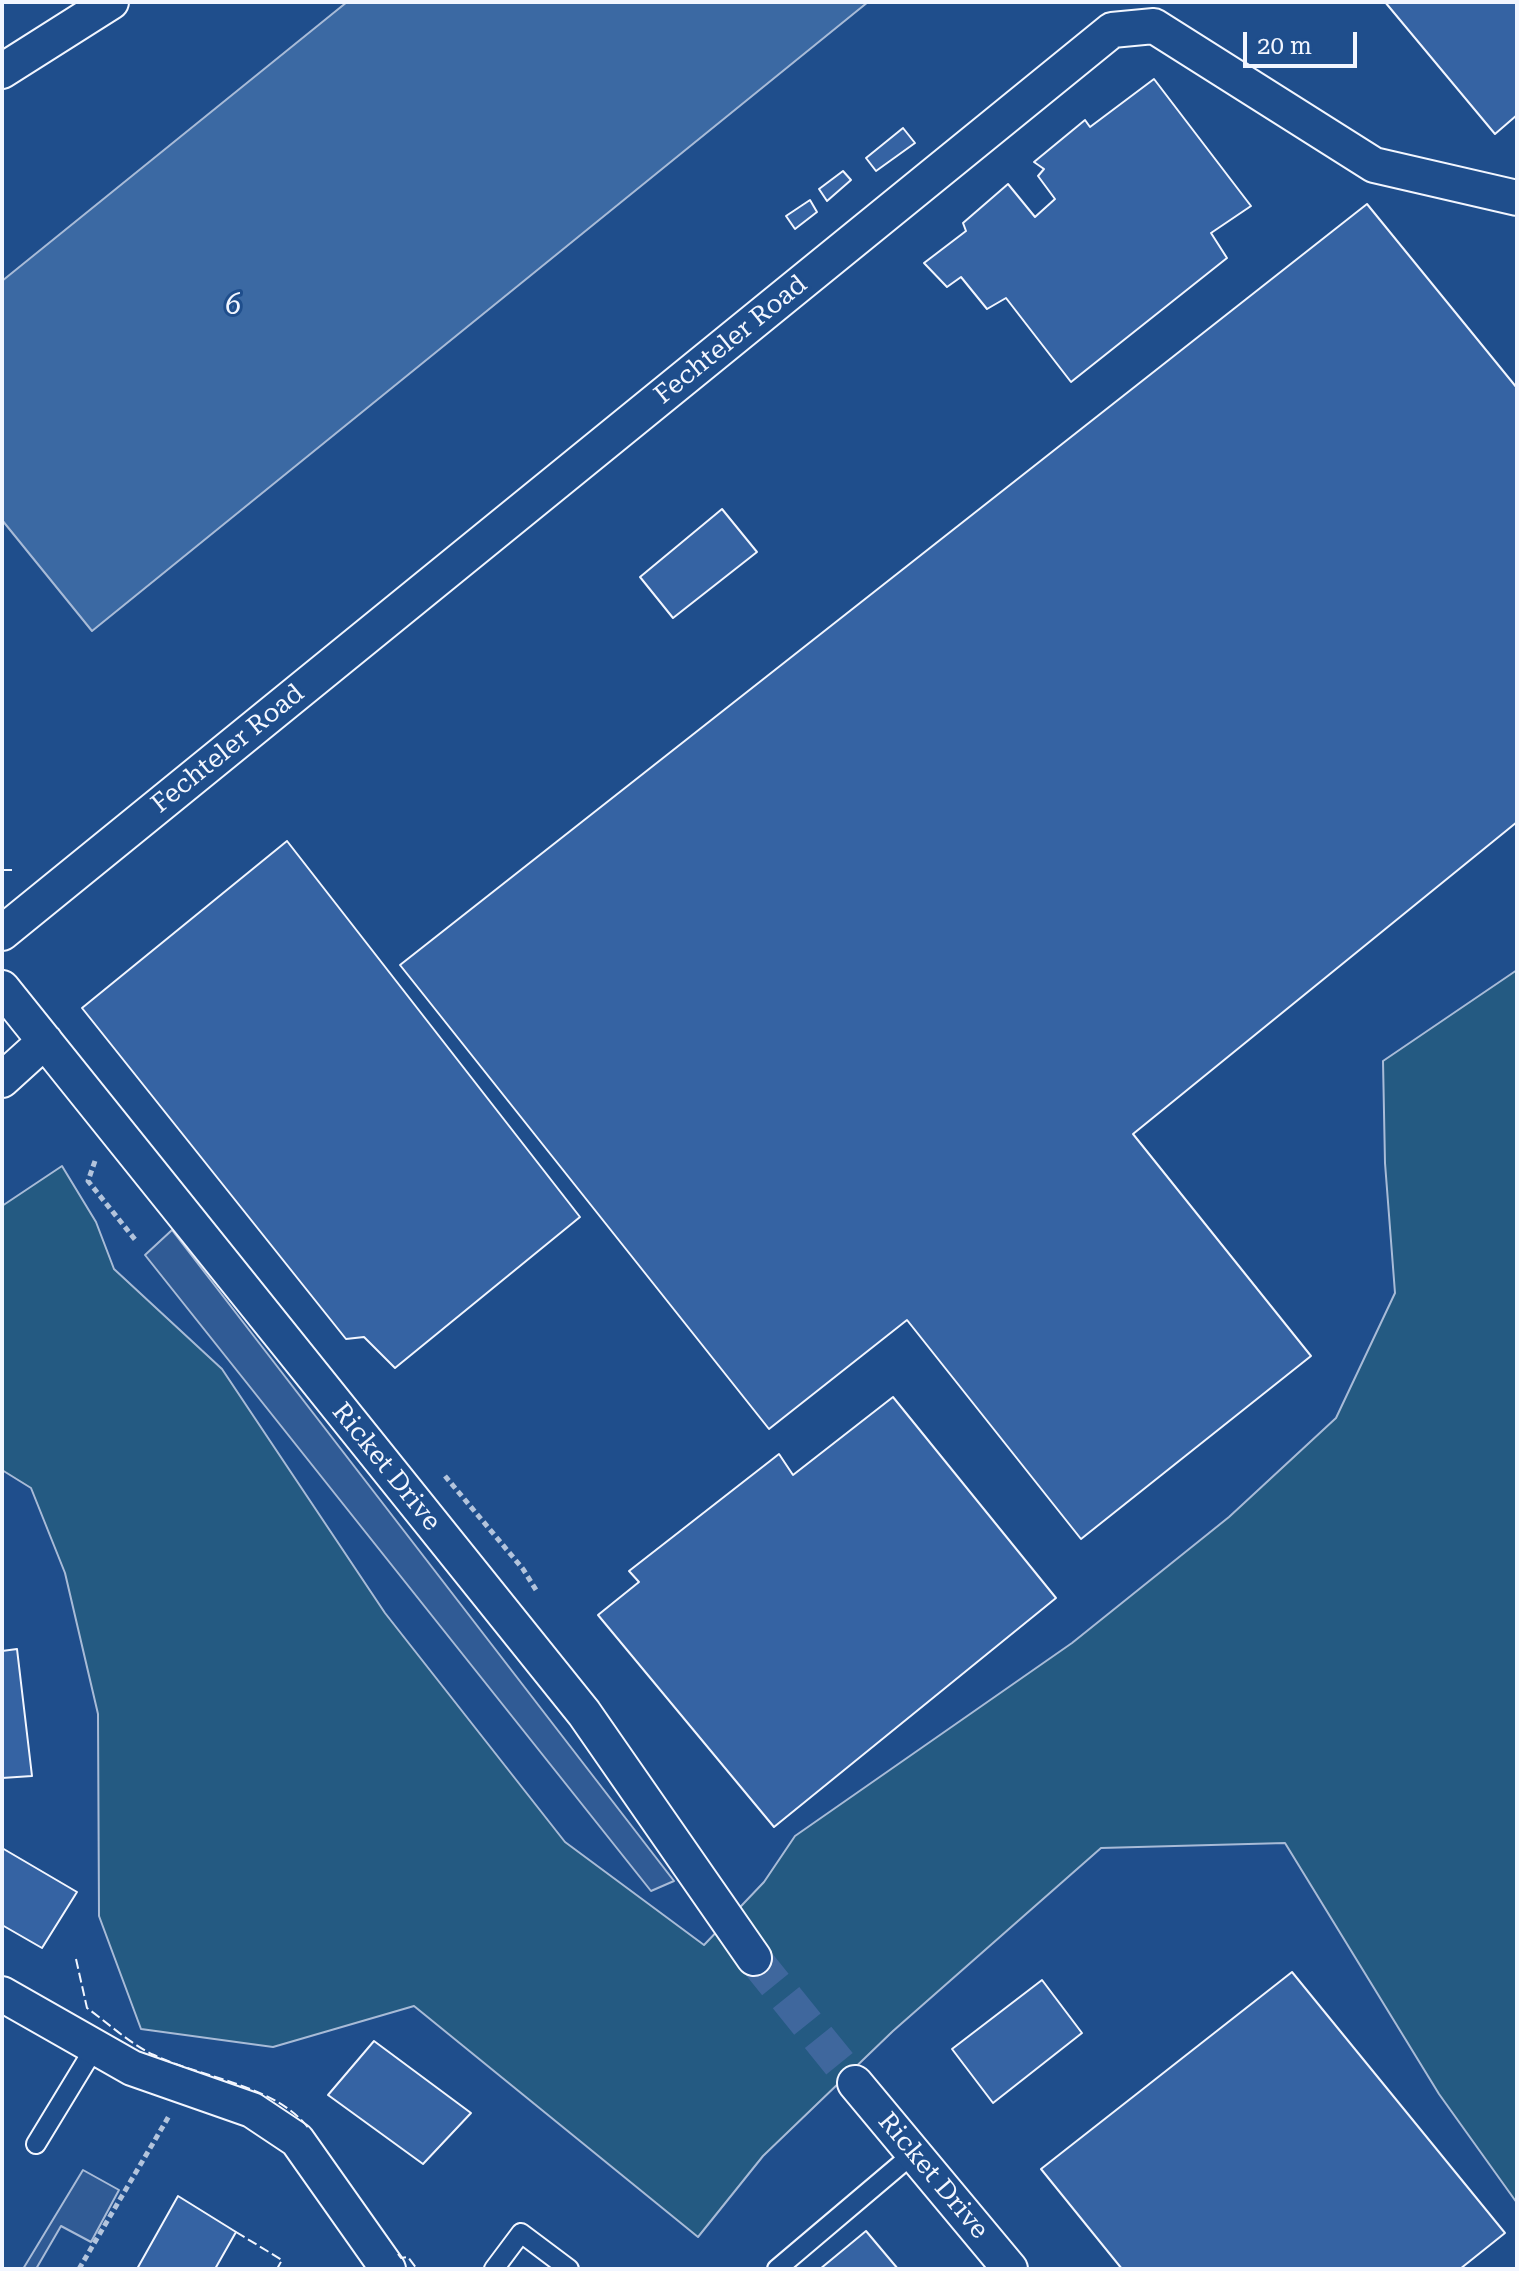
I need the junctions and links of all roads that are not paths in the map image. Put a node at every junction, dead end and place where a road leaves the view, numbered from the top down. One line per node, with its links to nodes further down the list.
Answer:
1 (111, 2): 2 (street)
2 (2, 71)
3 (1517, 198): 4 (street, Fechteler Road)
4 (2, 933)
5 (2, 988): 6 (street, Ricket Drive)
6 (45, 1041): 7 (street); 8 (street, Ricket Drive)
7 (2, 1080)
8 (754, 1958)
9 (2, 1994): 10 (street)
10 (95, 2047): 12 (lane); 14 (street)
11 (855, 2083): 13 (street, Ricket Drive)
12 (36, 2144)
13 (914, 2153): 17 (lane); 18 (street, Ricket Drive)
14 (388, 2269)
15 (494, 2269): 16 (lane)
16 (569, 2269)
17 (777, 2269)
18 (1010, 2269)

